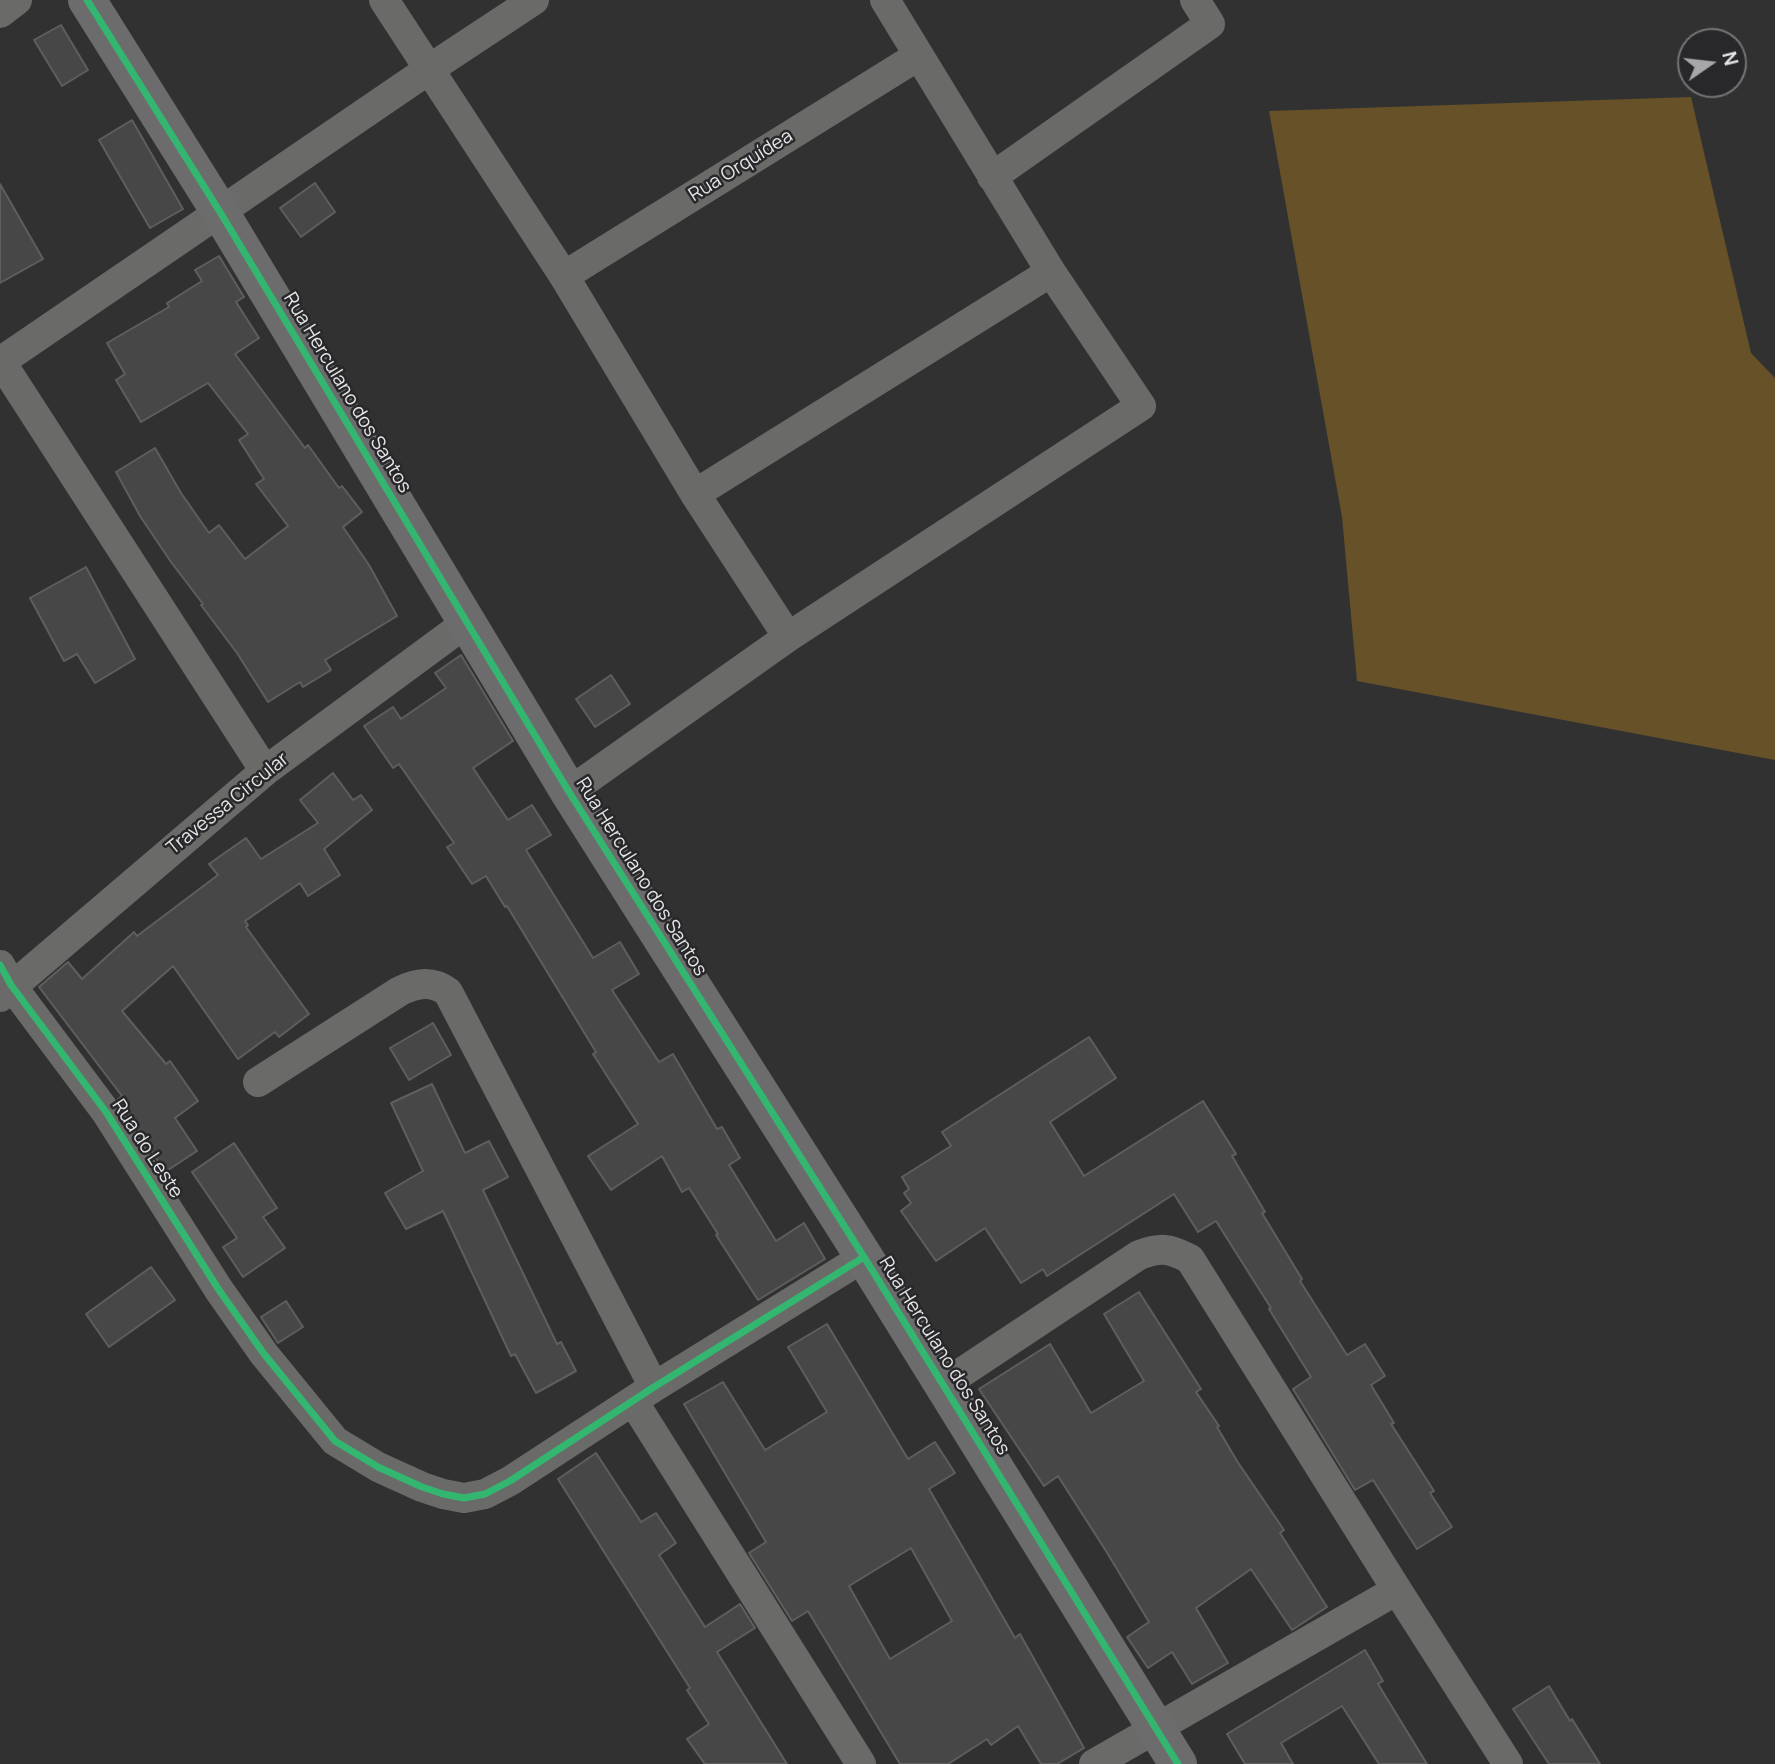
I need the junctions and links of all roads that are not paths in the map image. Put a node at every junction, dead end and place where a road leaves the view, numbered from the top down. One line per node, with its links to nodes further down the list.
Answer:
1 (17, 0): 7 (street)
2 (87, 0): 11 (street, Rua Herculano dos Santos)
3 (384, 0): 9 (street)
4 (534, 0): 9 (street)
5 (884, 0): 8 (street)
6 (1195, 0): 10 (street)
7 (0, 13)
8 (918, 56): 10 (street); 13 (street, Rua Orquídea)
9 (428, 70): 11 (street); 13 (street)
10 (992, 177): 12 (street)
11 (220, 212): 14 (street); 16 (street, Rua Herculano dos Santos)
12 (1051, 272): 15 (street); 17 (street)
13 (564, 276): 15 (street)
14 (0, 362): 18 (street)
15 (695, 494): 17 (street)
16 (466, 623): 18 (street, Travessa Circular); 19 (street, Rua Herculano dos Santos)
17 (788, 637): 19 (street)
18 (265, 771): 20 (street, Travessa Circular)
19 (569, 792): 22 (street, Rua Herculano dos Santos)
20 (4, 983): 24 (street, Rua do Leste)
21 (258, 1082): 24 (street)
22 (864, 1257): 23 (street, Rua Herculano dos Santos); 24 (street, Rua do Leste)
23 (943, 1385): 25 (street); 26 (street, Rua Herculano dos Santos)
24 (644, 1394): 27 (street)
25 (1396, 1590): 26 (street); 30 (street)
26 (1156, 1729): 28 (street); 29 (street, Rua Herculano dos Santos)
27 (862, 1764)
28 (1094, 1764)
29 (1178, 1764)
30 (1508, 1764)

